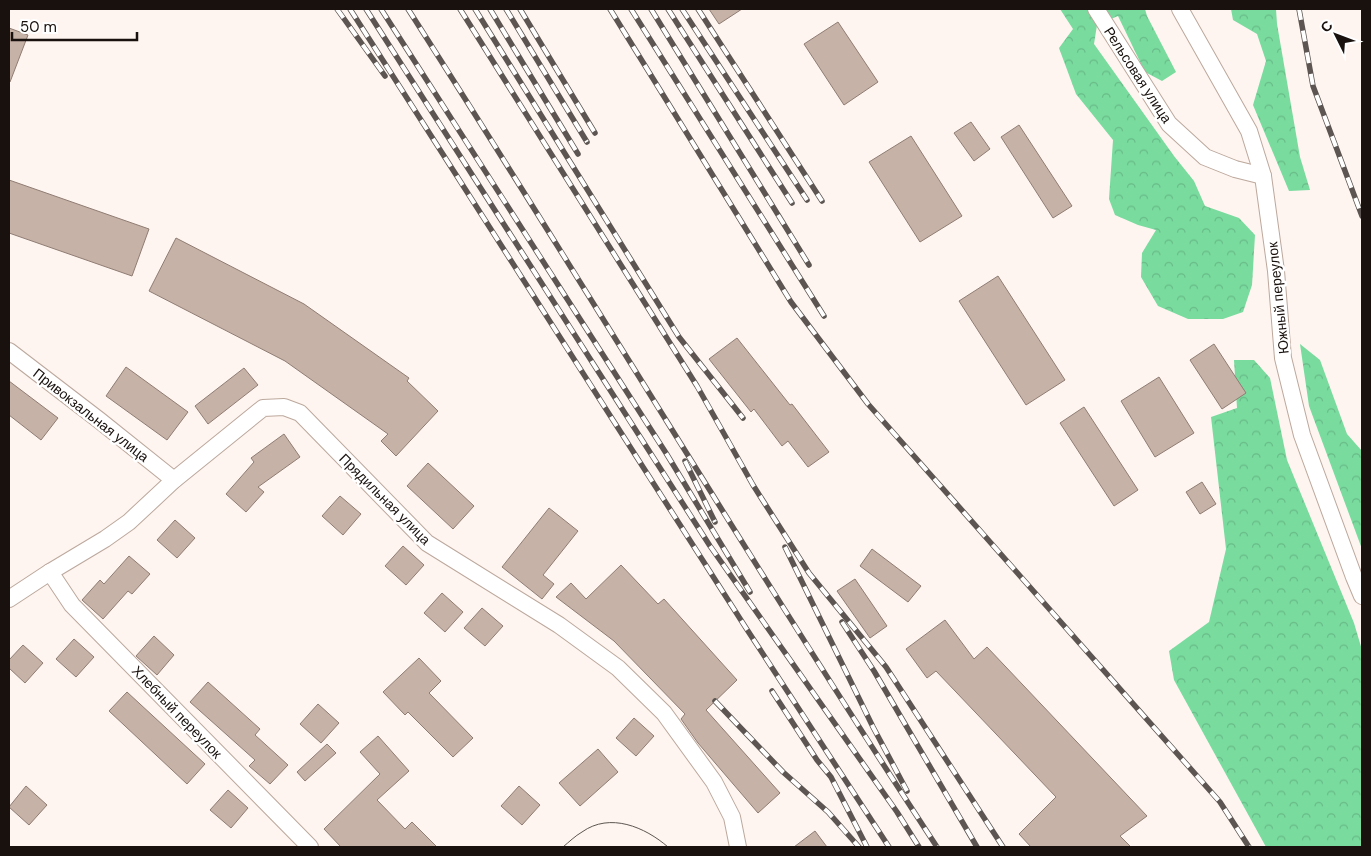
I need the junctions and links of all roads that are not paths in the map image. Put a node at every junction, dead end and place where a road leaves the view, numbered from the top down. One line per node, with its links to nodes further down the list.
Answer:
1 (1096, 9): 3 (street, Рельсовая улица)
2 (1180, 9): 3 (street, Южный переулок)
3 (1263, 176): 7 (street, Южный переулок)
4 (9, 351): 5 (street, Привокзальная улица)
5 (174, 480): 6 (street, Прядильная улица); 10 (street, Прядильная улица)
6 (50, 572): 8 (street, Прядильная улица); 9 (street, Хлебный переулок)
7 (1362, 596)
8 (9, 599)
9 (310, 847)
10 (738, 847)

